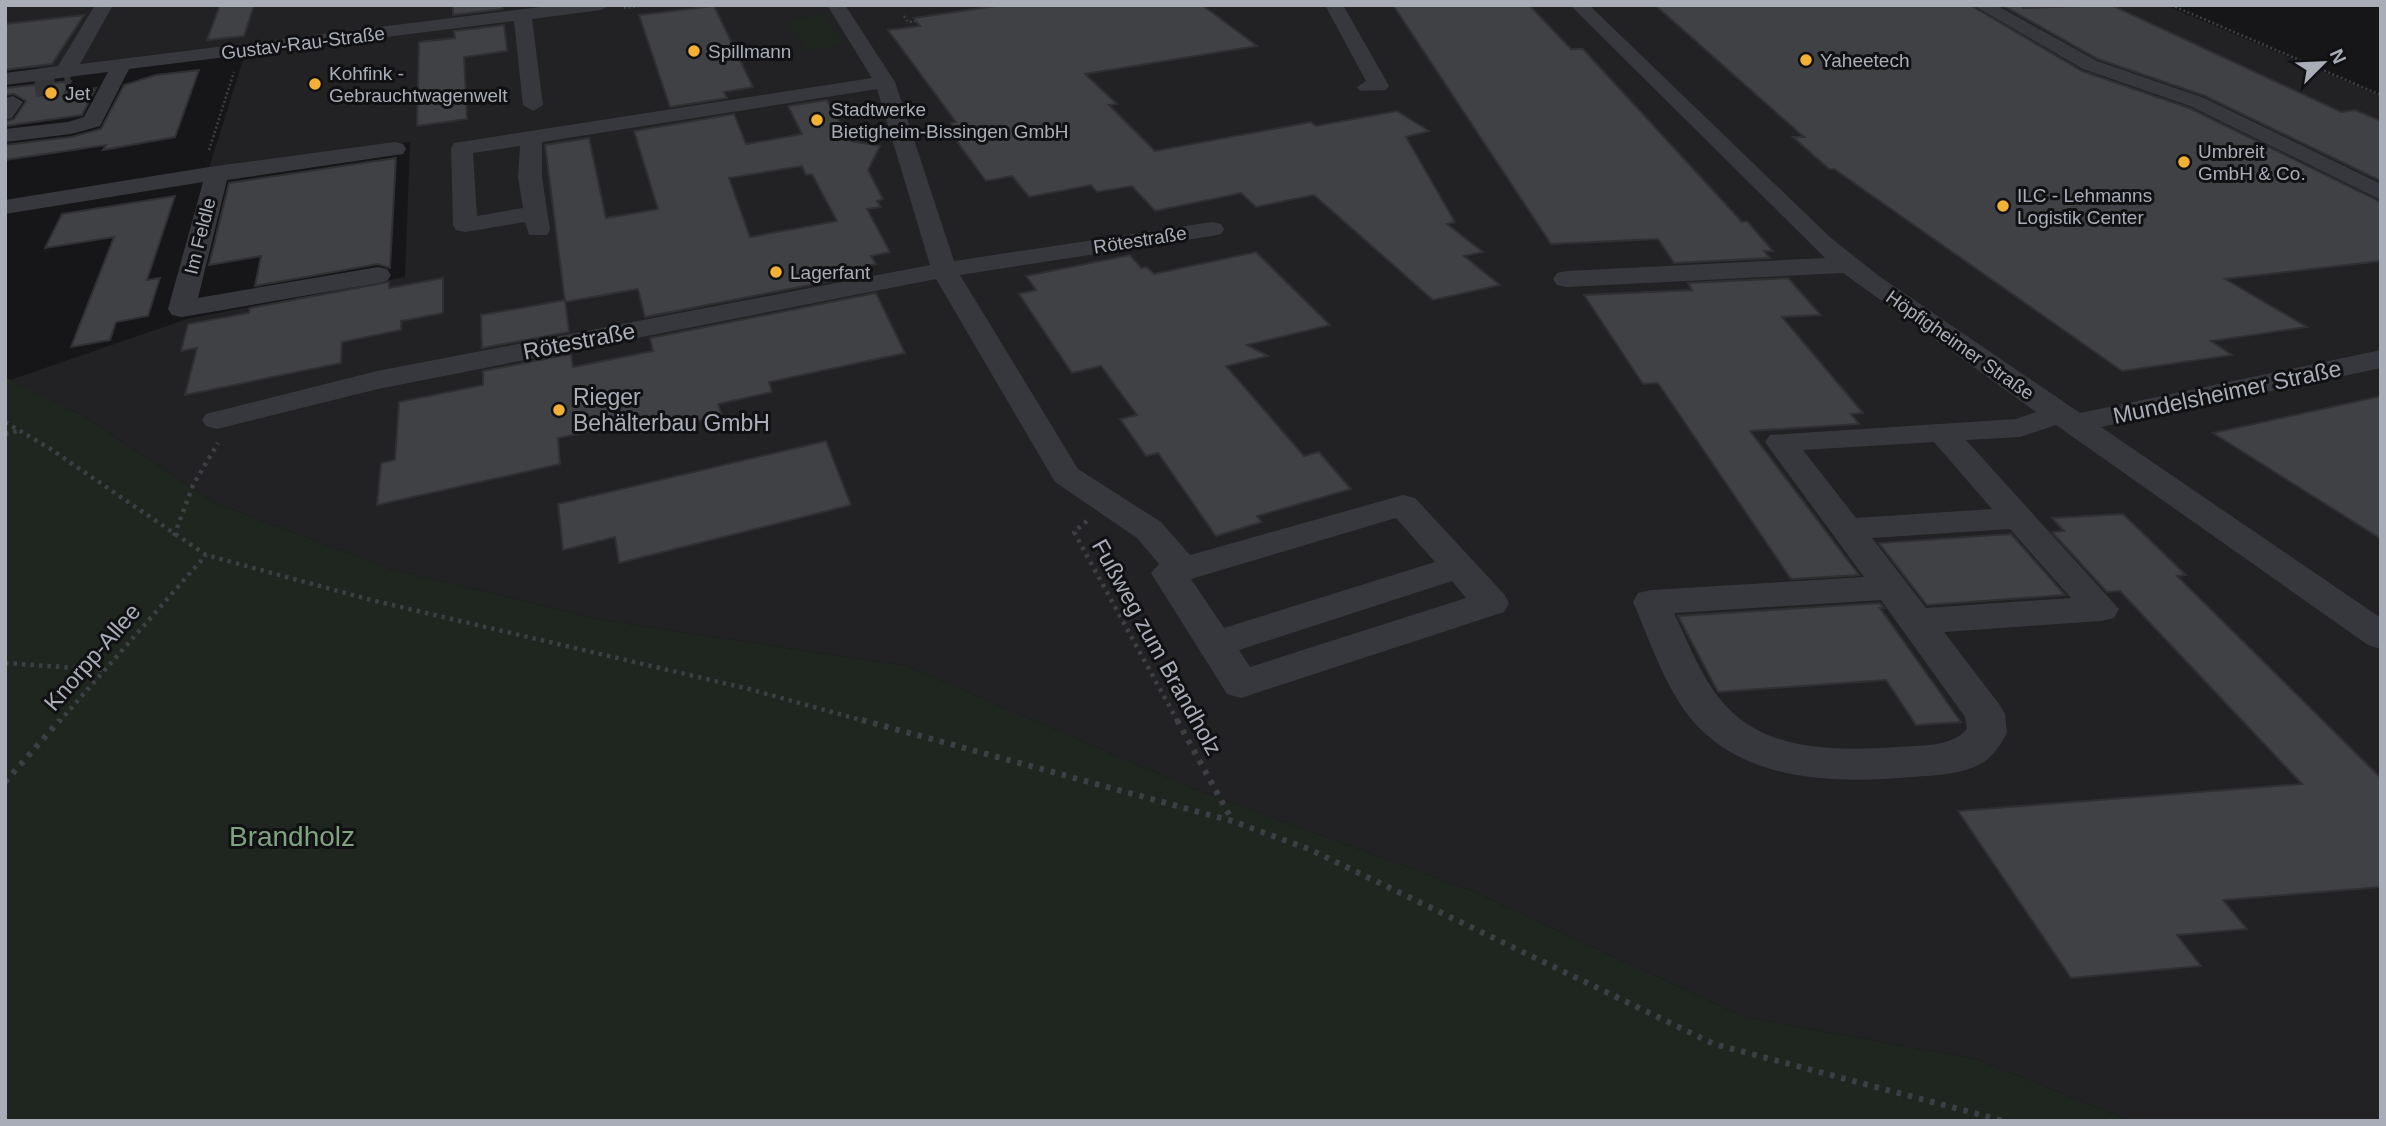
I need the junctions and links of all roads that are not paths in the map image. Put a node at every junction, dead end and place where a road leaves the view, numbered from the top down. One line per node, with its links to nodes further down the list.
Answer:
1 (104, 5): 11 (street)
2 (422, 5): 9 (street)
3 (601, 5): 8 (street, Gustav-Rau-Straße)
4 (836, 5): 12 (street)
5 (1334, 5): 13 (street)
6 (1579, 5): 23 (street, Höpfigheimer Straße)
7 (1982, 5): 20 (street)
8 (523, 15): 9 (street, Gustav-Rau-Straße); 15 (street)
9 (421, 28): 10 (street, Gustav-Rau-Straße)
10 (119, 71): 11 (street, Gustav-Rau-Straße); 16 (street)
11 (68, 80): 14 (street)
12 (885, 82): 17 (street); 24 (street)
13 (1367, 87)
14 (20, 91)
15 (533, 105)
16 (5, 136)
17 (531, 137): 17 (street)
18 (395, 149): 19 (street)
19 (207, 175): 21 (street, Im Feldle); 25 (street, Im Feldle)
20 (2381, 193)
21 (5, 207)
22 (1212, 229): 24 (street, Rötestraße)
23 (1850, 265): 26 (street); 29 (street, Höpfigheimer Straße)
24 (944, 270): 28 (street, Rötestraße); 34 (street)
25 (378, 275)
26 (1566, 279)
27 (2381, 359): 29 (street, Mundelsheimer Straße)
28 (226, 418)
29 (2065, 419): 30 (street, Mundelsheimer Straße); 37 (street, Höpfigheimer Straße)
30 (1943, 434): 31 (street); 32 (street, Mundelsheimer Straße)
31 (2019, 518): 32 (street); 36 (street)
32 (1847, 529): 35 (street)
33 (1460, 567): 34 (street); 38 (street); 38 (street)
34 (1183, 569): 38 (street)
35 (1890, 587): 36 (street); 36 (street)
36 (1916, 621)
37 (2381, 636)
38 (1215, 643)

